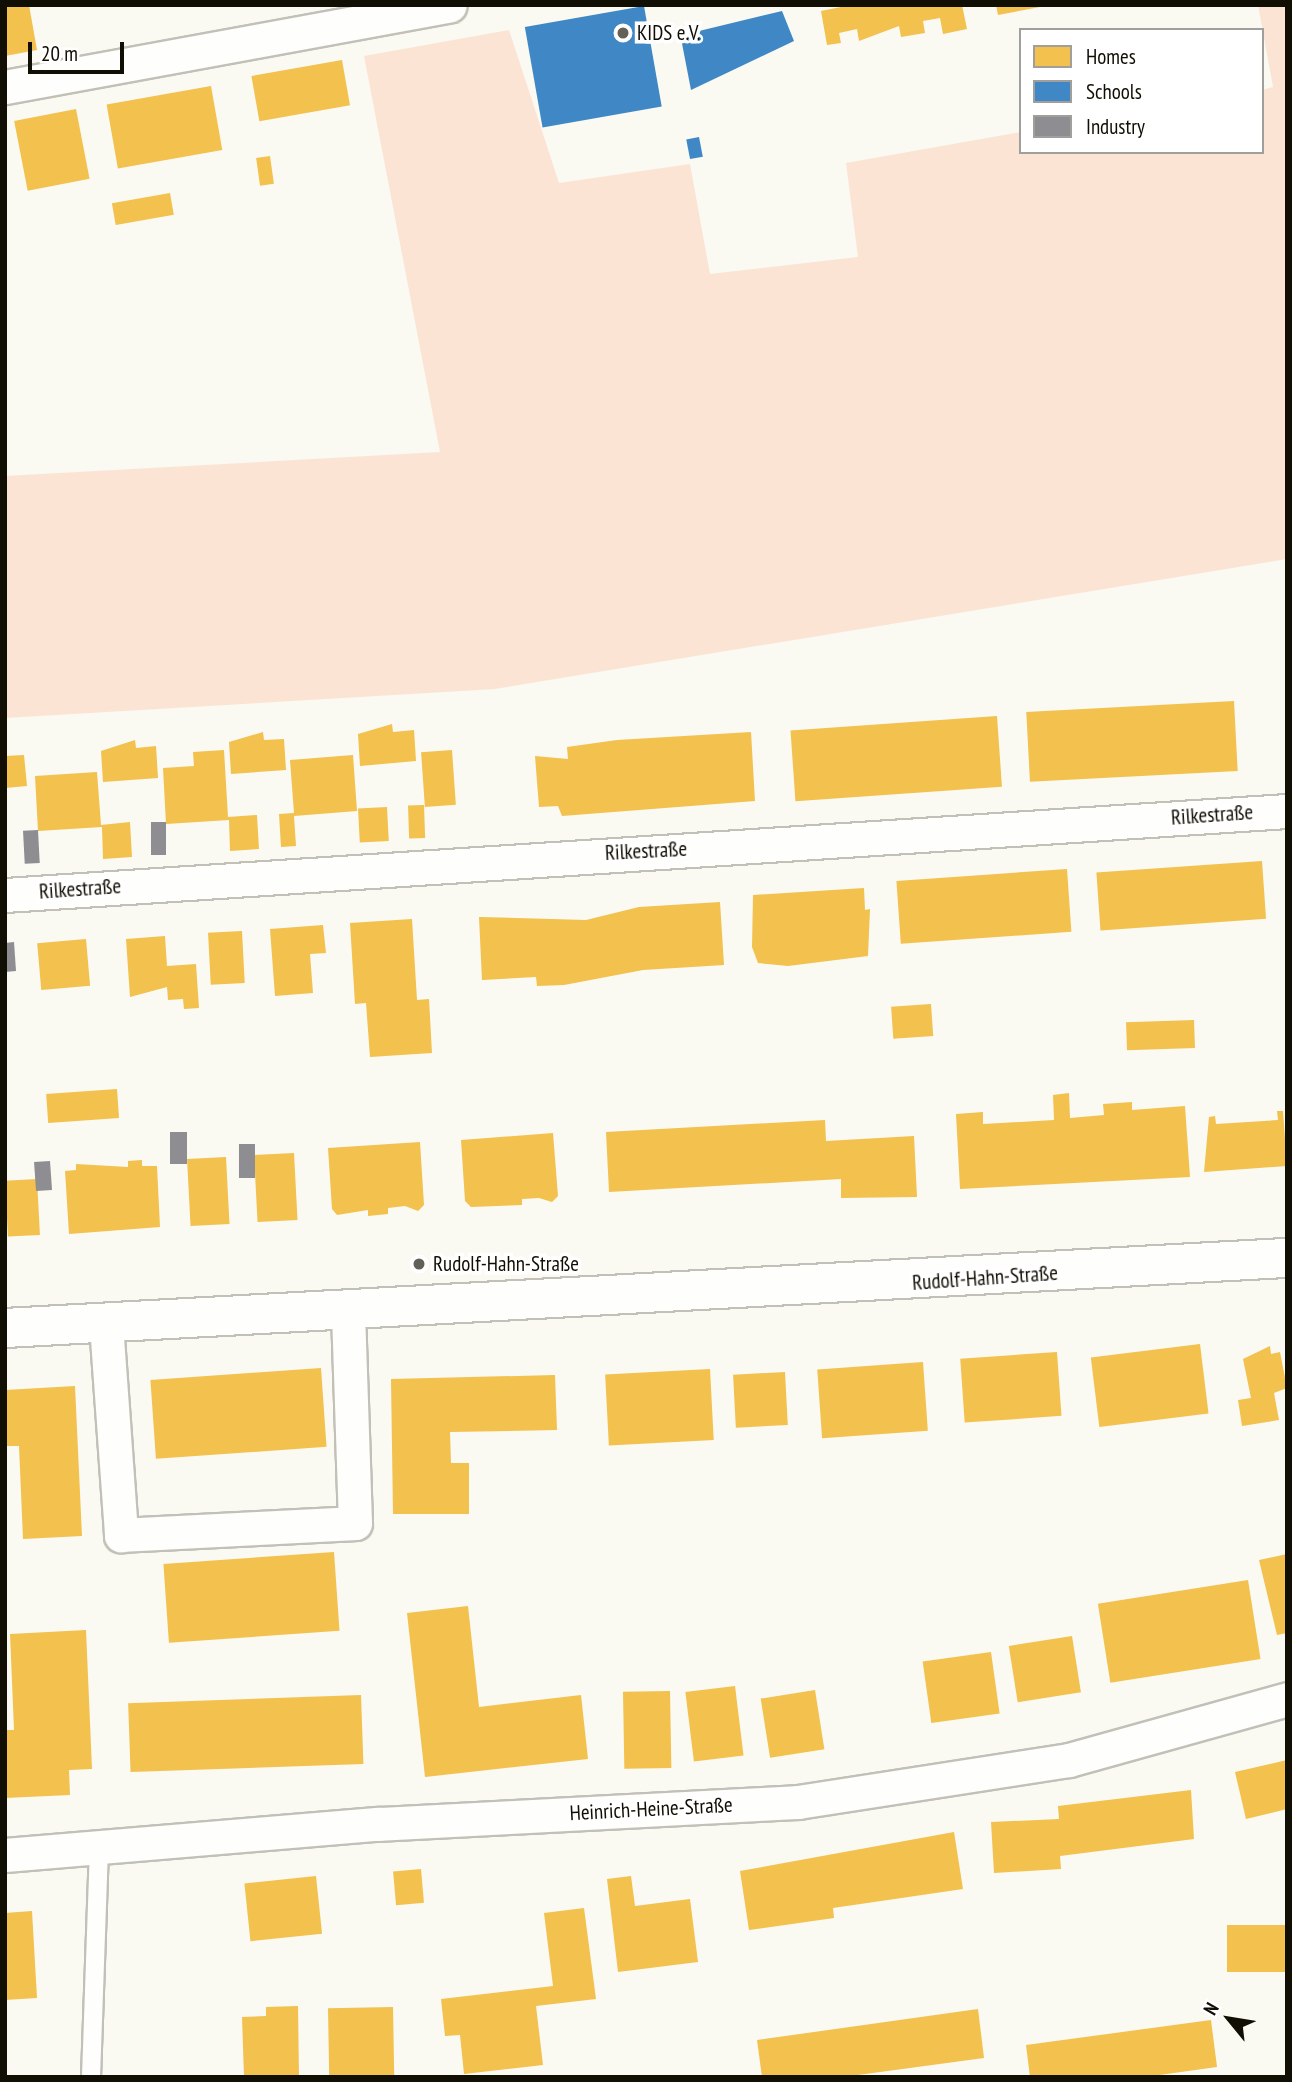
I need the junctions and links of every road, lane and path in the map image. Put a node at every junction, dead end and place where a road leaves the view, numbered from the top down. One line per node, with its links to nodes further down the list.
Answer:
1 (450, 5): 2 (street)
2 (5, 87)
3 (1287, 811): 4 (street, Rilkestraße)
4 (5, 895)
5 (1287, 1258): 6 (street, Rudolf-Hahn-Straße)
6 (348, 1312): 7 (street, Rudolf-Hahn-Straße); 7 (street)
7 (106, 1324): 8 (street, Rudolf-Hahn-Straße)
8 (5, 1328)
9 (1287, 1699): 10 (street, Heinrich-Heine-Straße)
10 (99, 1848): 11 (street, Heinrich-Heine-Straße); 12 (lane)
11 (5, 1855)
12 (92, 2077)

